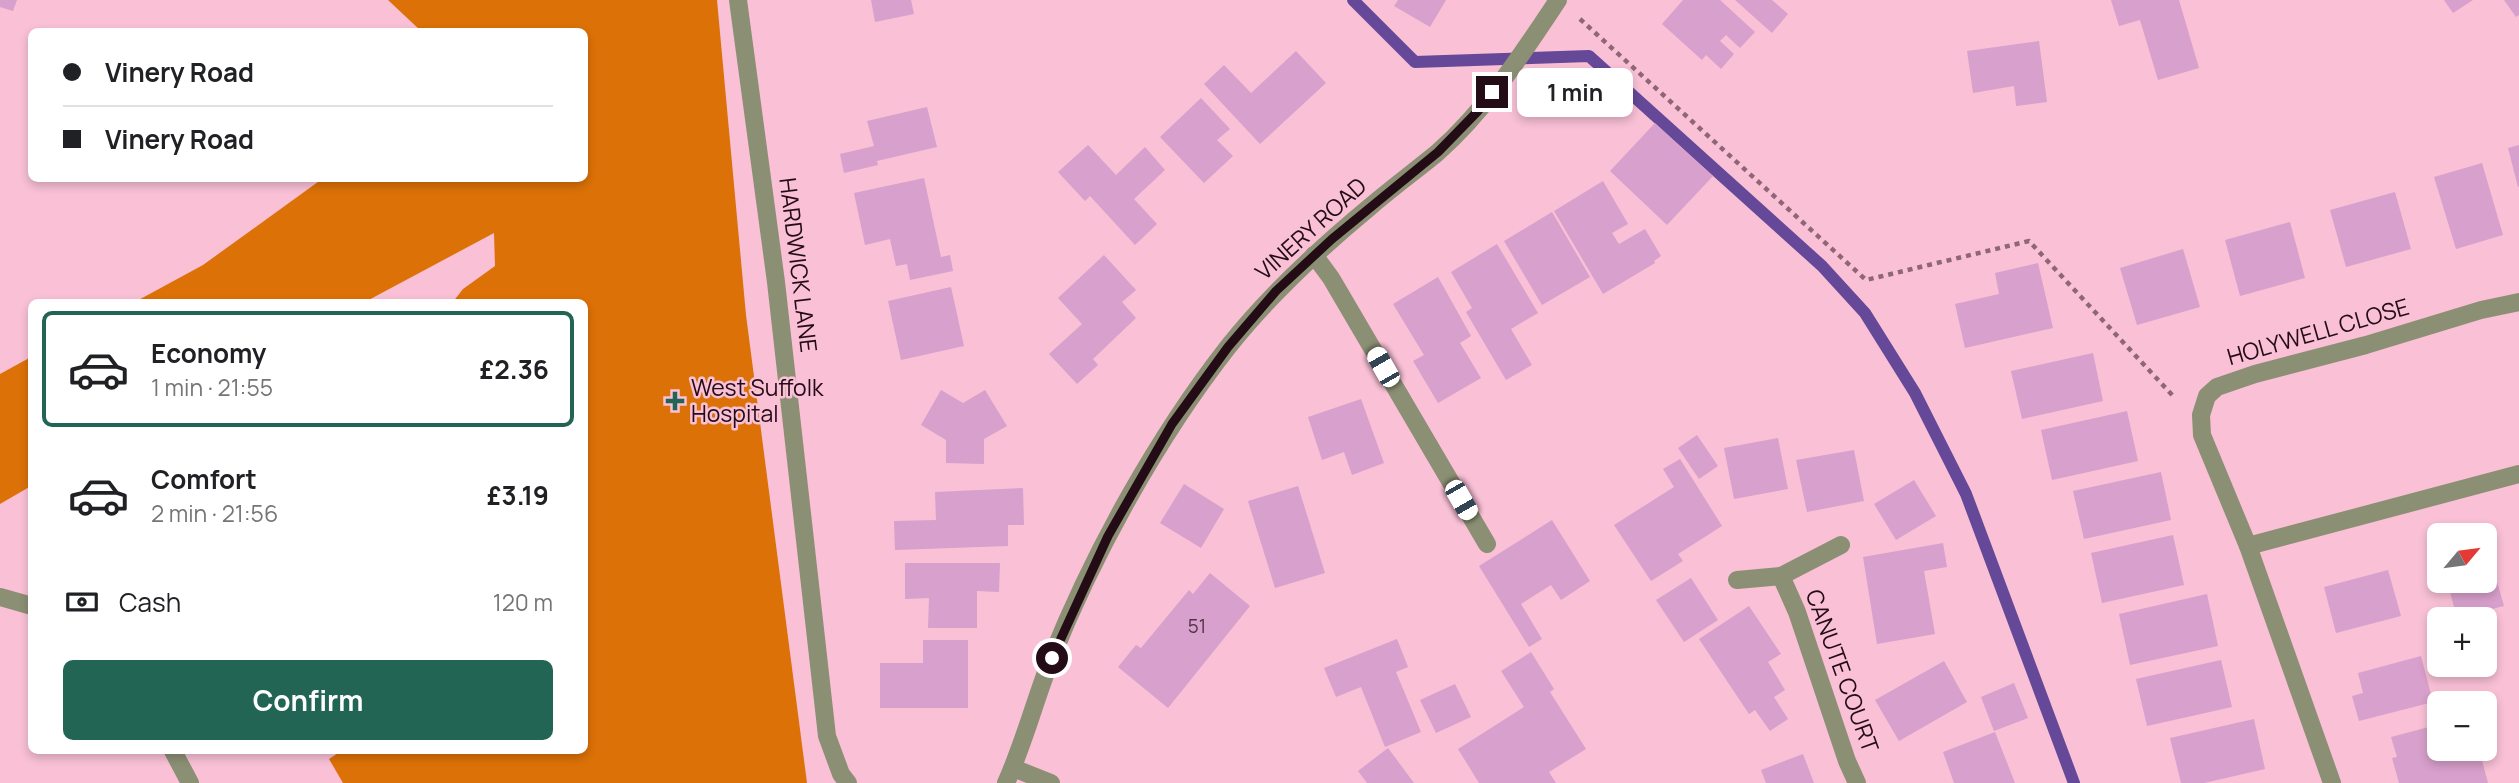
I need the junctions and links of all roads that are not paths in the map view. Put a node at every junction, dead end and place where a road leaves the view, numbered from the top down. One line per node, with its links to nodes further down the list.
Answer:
1 (738, 0): 16 (street, HARDWICK LANE)
2 (1558, 0): 3 (street, VINERY ROAD)
3 (1314, 255): 6 (street); 14 (street, VINERY ROAD)
4 (2519, 302): 8 (street, HOLYWELL CLOSE)
5 (2519, 474): 8 (street)
6 (1487, 544)
7 (1841, 545): 9 (street, CANUTE COURT)
8 (2248, 546): 19 (street)
9 (1781, 576): 10 (street, CANUTE COURT); 18 (street, CANUTE COURT)
10 (1737, 580)
11 (0, 597): 12 (street)
12 (28, 605)
13 (175, 754): 15 (street)
14 (1009, 776): 17 (street)
15 (190, 783)
16 (848, 783)
17 (1051, 783)
18 (1857, 783)
19 (2332, 783)

